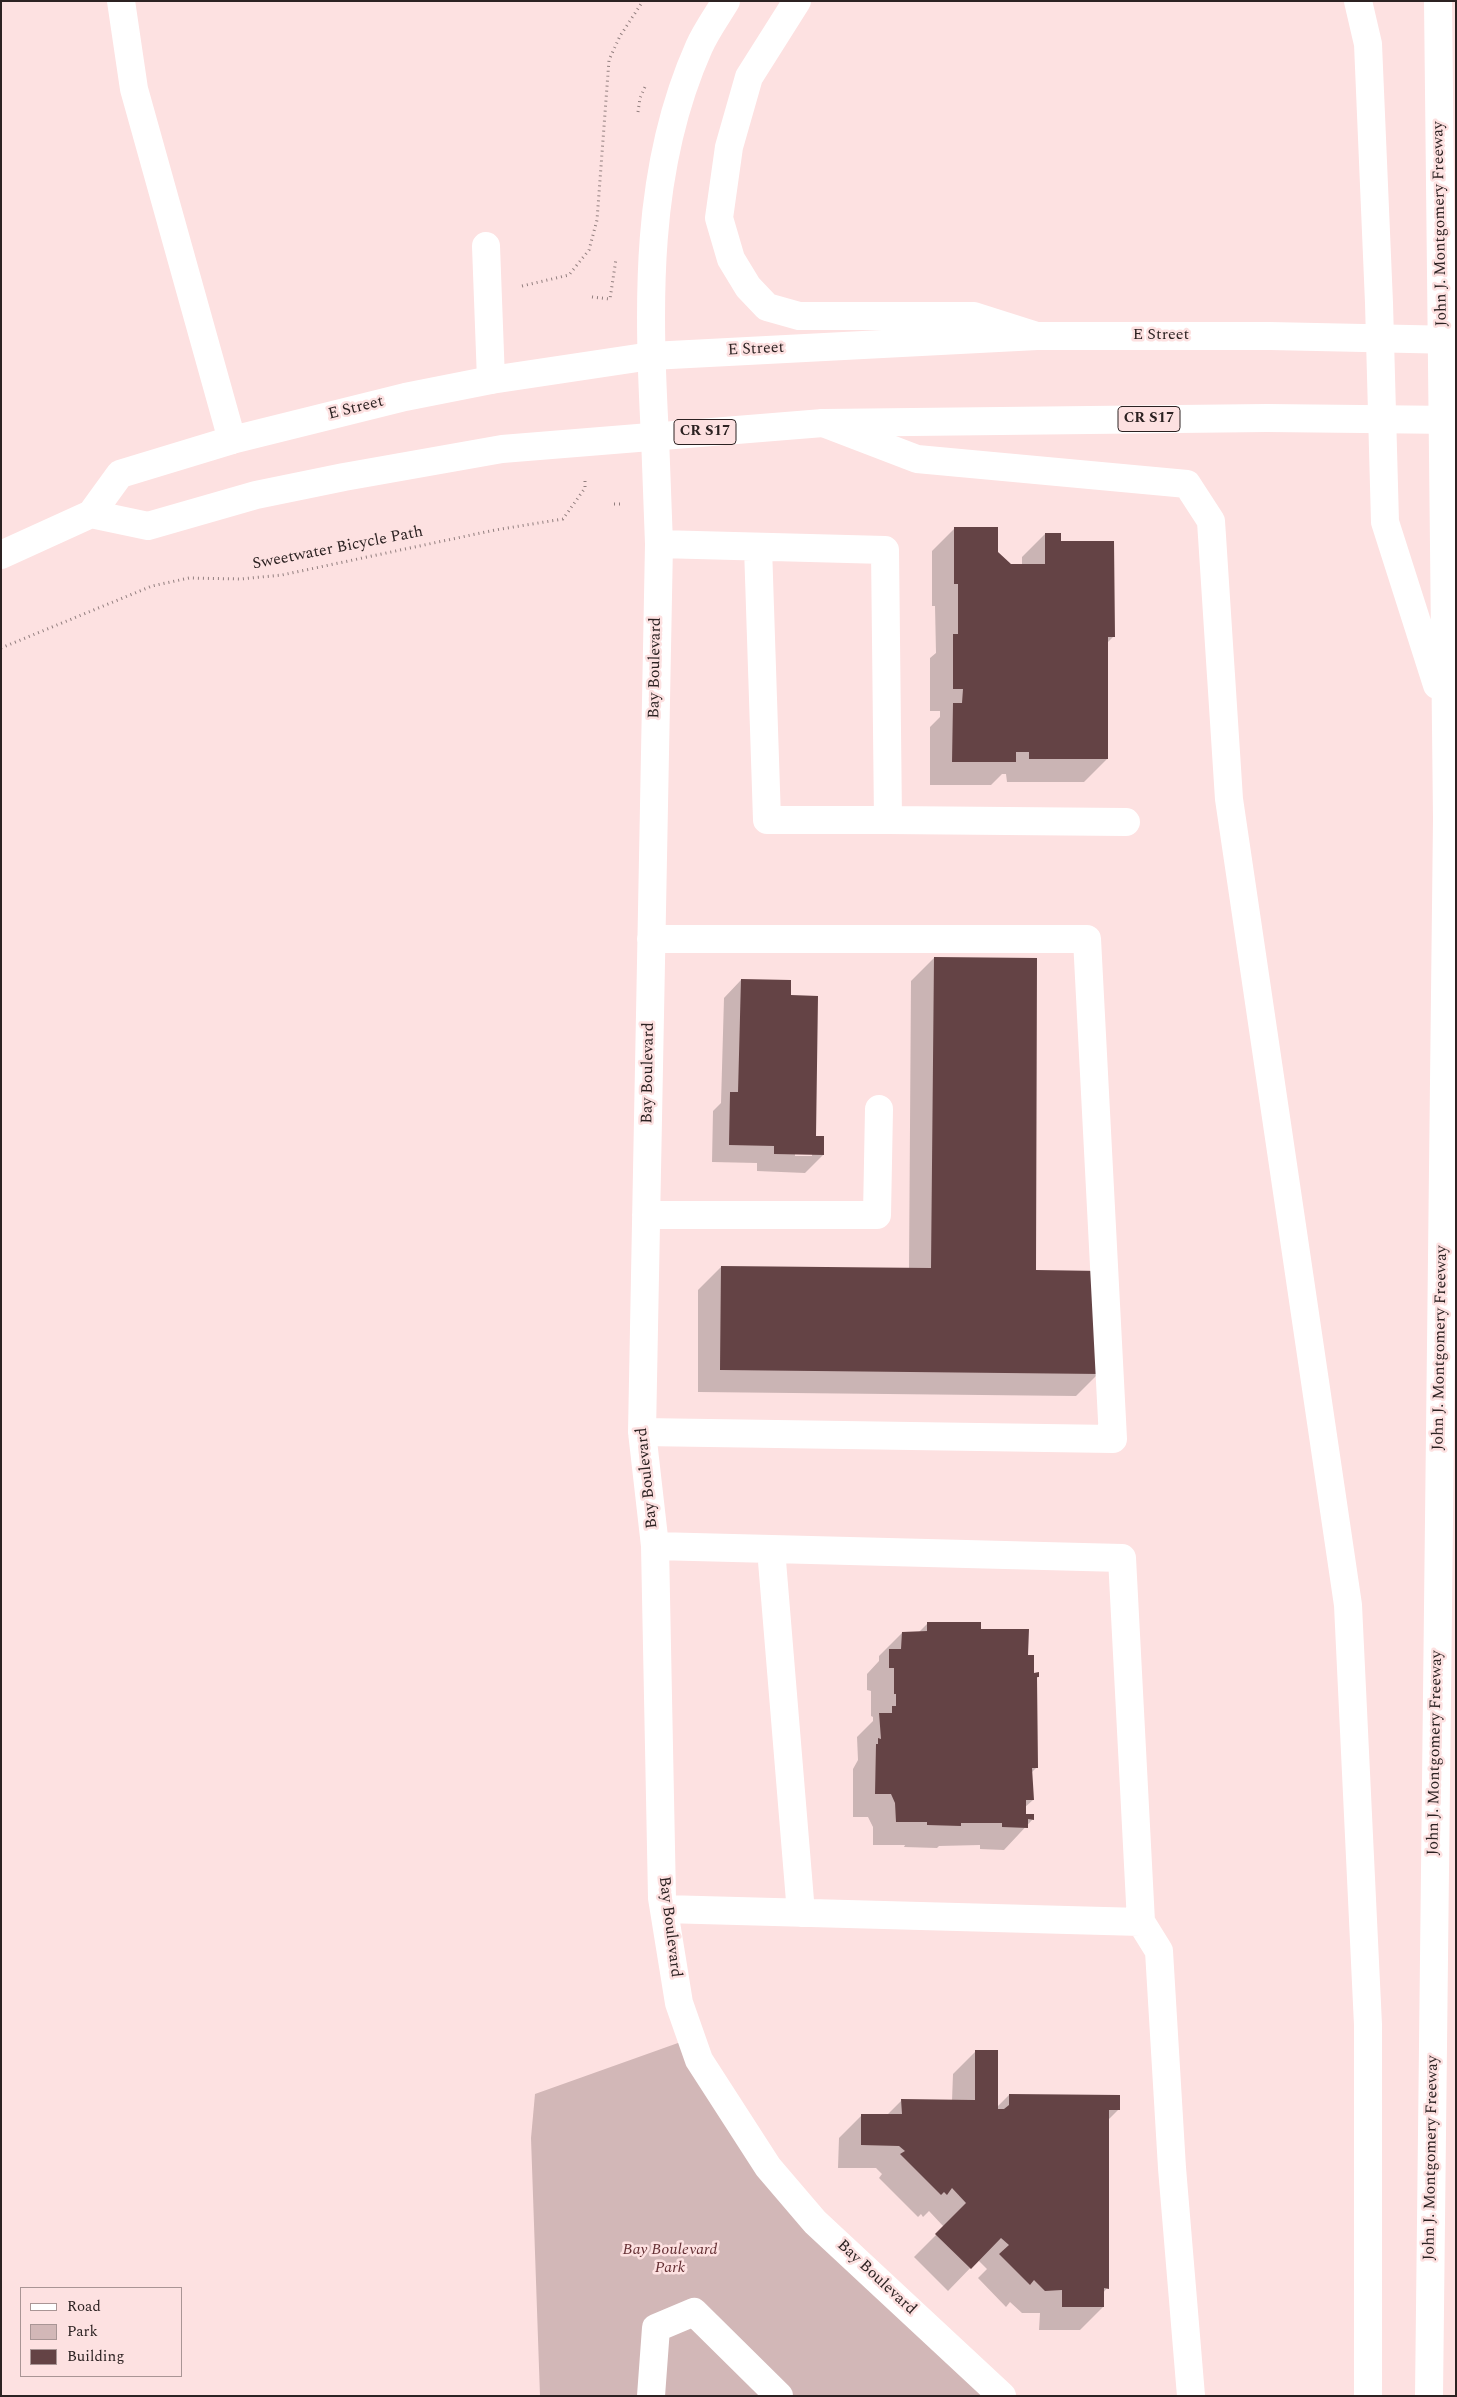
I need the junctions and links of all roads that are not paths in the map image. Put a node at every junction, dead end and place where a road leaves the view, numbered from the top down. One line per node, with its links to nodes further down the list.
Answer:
1 (121, 1): 14 (main road)
2 (726, 1): 9 (main road, Bay Boulevard)
3 (796, 1): 7 (main road)
4 (1358, 1): 19 (main road)
5 (1438, 1): 19 (main road, John J. Montgomery Freeway)
6 (486, 246): 10 (main road)
7 (1037, 336): 8 (main road, E Street); 9 (main road, E Street)
8 (1456, 340)
9 (651, 356): 10 (main road, E Street); 13 (main road, Bay Boulevard)
10 (491, 380): 14 (main road, E Street)
11 (1456, 420): 12 (main road, CR S17)
12 (823, 423): 13 (main road, CR S17); 35 (main road)
13 (655, 436): 15 (main road); 16 (main road, Bay Boulevard)
14 (232, 440): 15 (main road, E Street)
15 (91, 514): 18 (main road, E Street)
16 (659, 544): 17 (main road); 22 (main road, Bay Boulevard)
17 (758, 546): 20 (main road); 20 (main road)
18 (1, 556)
19 (1446, 713): 36 (main road, John J. Montgomery Freeway)
20 (888, 820): 21 (main road)
21 (1126, 822)
22 (651, 939): 24 (main road, Bay Boulevard); 25 (main road)
23 (879, 1109): 24 (main road)
24 (646, 1215): 25 (main road, Bay Boulevard)
25 (642, 1432): 26 (main road, Bay Boulevard)
26 (655, 1546): 27 (main road); 28 (main road, Bay Boulevard)
27 (771, 1549): 29 (main road); 30 (main road)
28 (664, 1910): 29 (main road); 33 (main road, Bay Boulevard)
29 (801, 1913): 30 (main road)
30 (1141, 1922): 34 (main road)
31 (651, 2396): 32 (main road)
32 (779, 2396)
33 (1002, 2396)
34 (1191, 2396)
35 (1368, 2396)
36 (1429, 2396)

